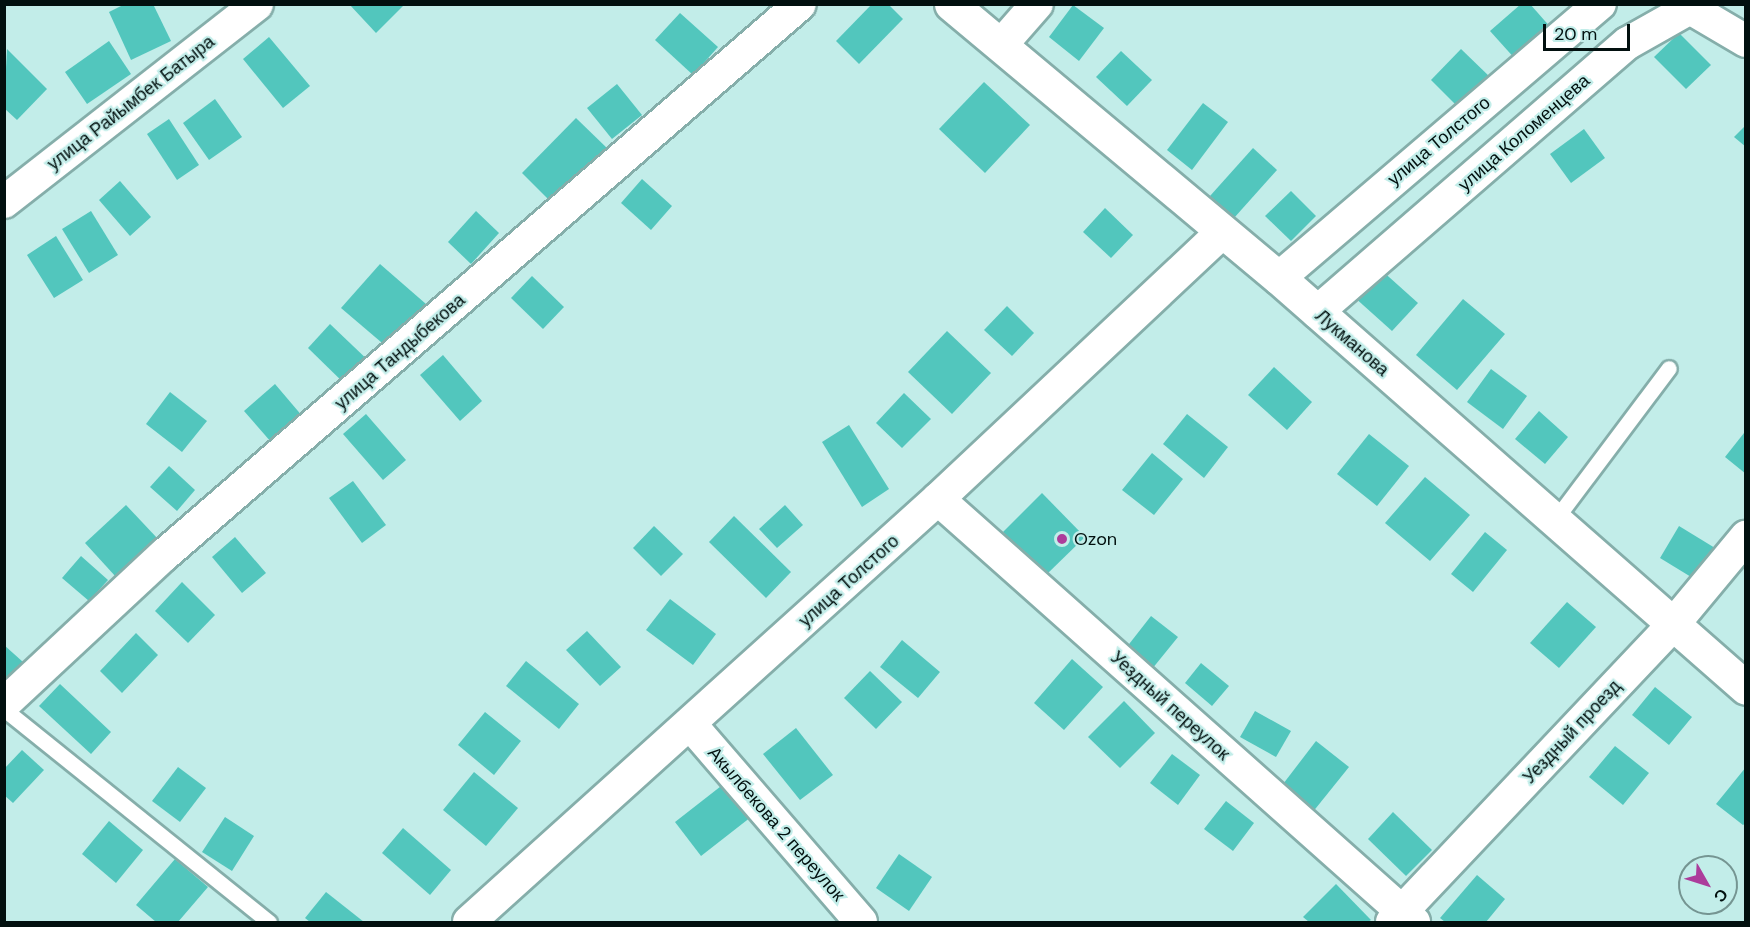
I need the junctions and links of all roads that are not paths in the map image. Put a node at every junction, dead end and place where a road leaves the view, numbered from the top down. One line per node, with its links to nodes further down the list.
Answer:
1 (257, 4): 8 (street, улица Райымбек Батыра)
2 (800, 4): 18 (street, улица Тандыбекова)
3 (951, 4): 7 (street, Лукманова)
4 (1037, 4): 7 (street)
5 (1600, 4): 10 (street, улица Толстого)
6 (1746, 41): 11 (street, улица Коломенцева)
7 (1002, 44): 9 (street, Лукманова)
8 (4, 202)
9 (1222, 232): 10 (street, Лукманова); 13 (street, улица Толстого)
10 (1279, 278): 11 (street, Лукманова)
11 (1317, 312): 14 (street, Лукманова)
12 (1669, 368): 14 (lane)
13 (938, 500): 20 (street, улица Толстого); 21 (street, Уездный переулок)
14 (1554, 521): 16 (street, Лукманова)
15 (1746, 537): 16 (street, Уездный проезд)
16 (1672, 626): 17 (street, Лукманова); 21 (street, Уездный проезд)
17 (1746, 688)
18 (4, 704)
19 (4, 709): 22 (lane)
20 (691, 725): 23 (street, улица Толстого); 24 (street, Акылбекова 2 переулок)
21 (1403, 919)
22 (269, 922)
23 (469, 922)
24 (861, 922)

